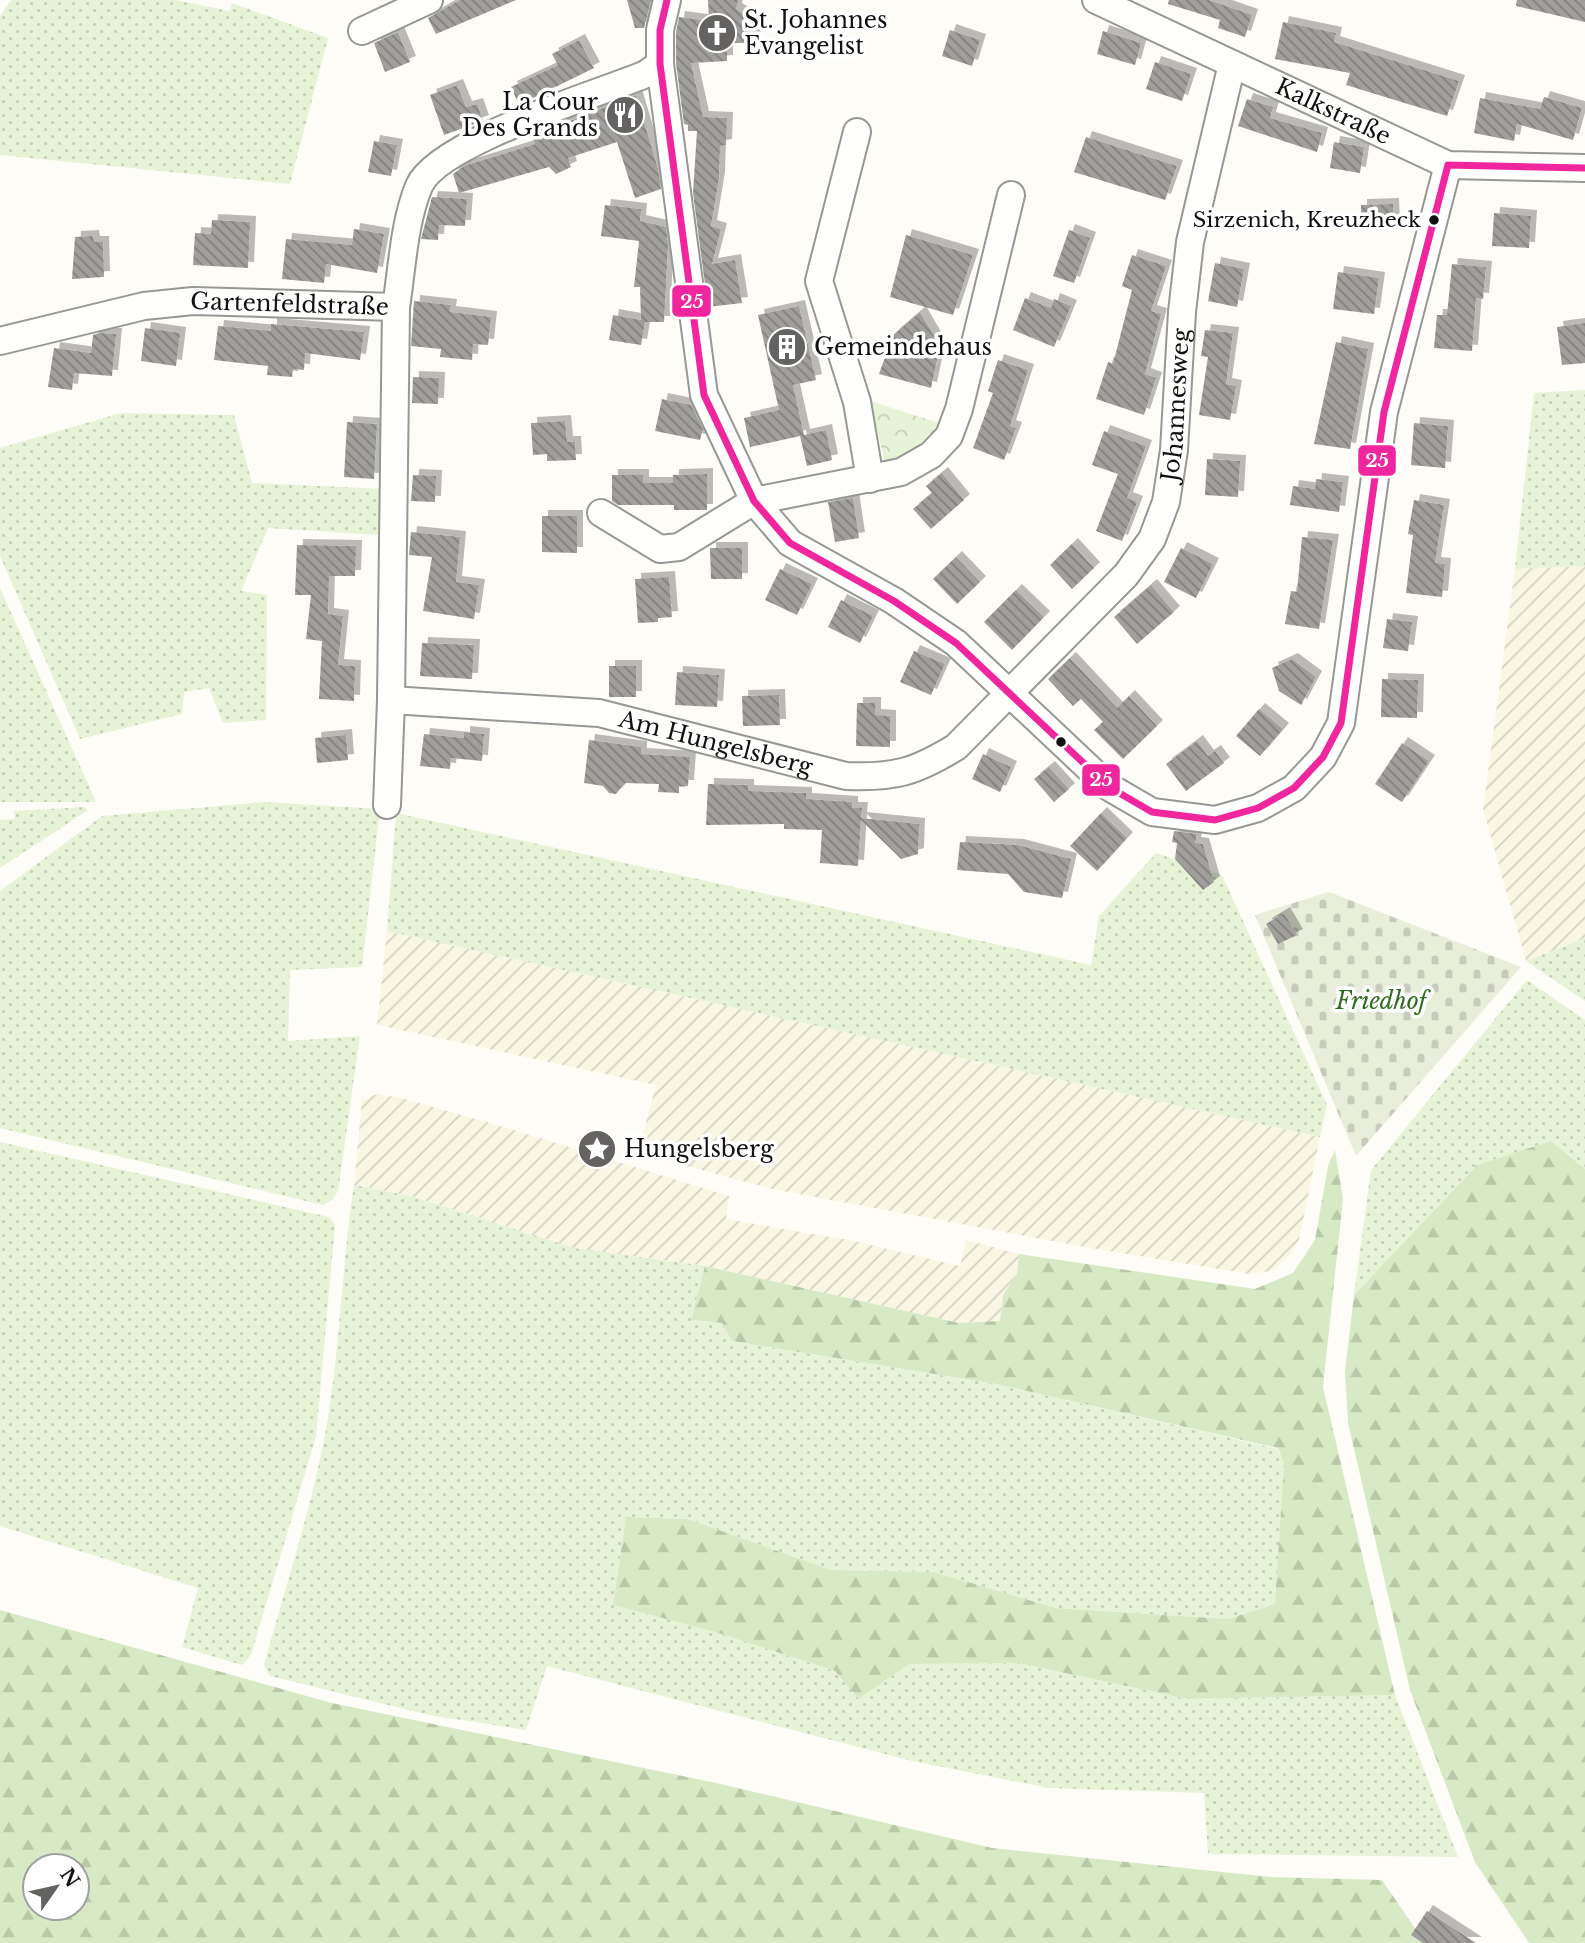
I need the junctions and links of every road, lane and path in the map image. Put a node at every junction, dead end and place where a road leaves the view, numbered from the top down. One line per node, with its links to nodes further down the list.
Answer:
1 (429, 0): 4 (street)
2 (667, 0): 5 (street)
3 (1096, 0): 6 (street, Kalkstraße)
4 (362, 31)
5 (660, 64): 11 (street, Gartenfeldstraße); 14 (street)
6 (1232, 64): 8 (street, Kalkstraße); 16 (street, Johannesweg)
7 (857, 132): 13 (street)
8 (1448, 165): 9 (street, Kalkstraße); 16 (street)
9 (1585, 168)
10 (1011, 195): 13 (street)
11 (396, 307): 12 (street, Gartenfeldstraße); 17 (street)
12 (0, 341)
13 (870, 479): 14 (street)
14 (754, 501): 15 (street); 16 (street)
15 (601, 513)
16 (1010, 692): 17 (street, Am Hungelsberg)
17 (391, 700): 18 (street)
18 (387, 805)

